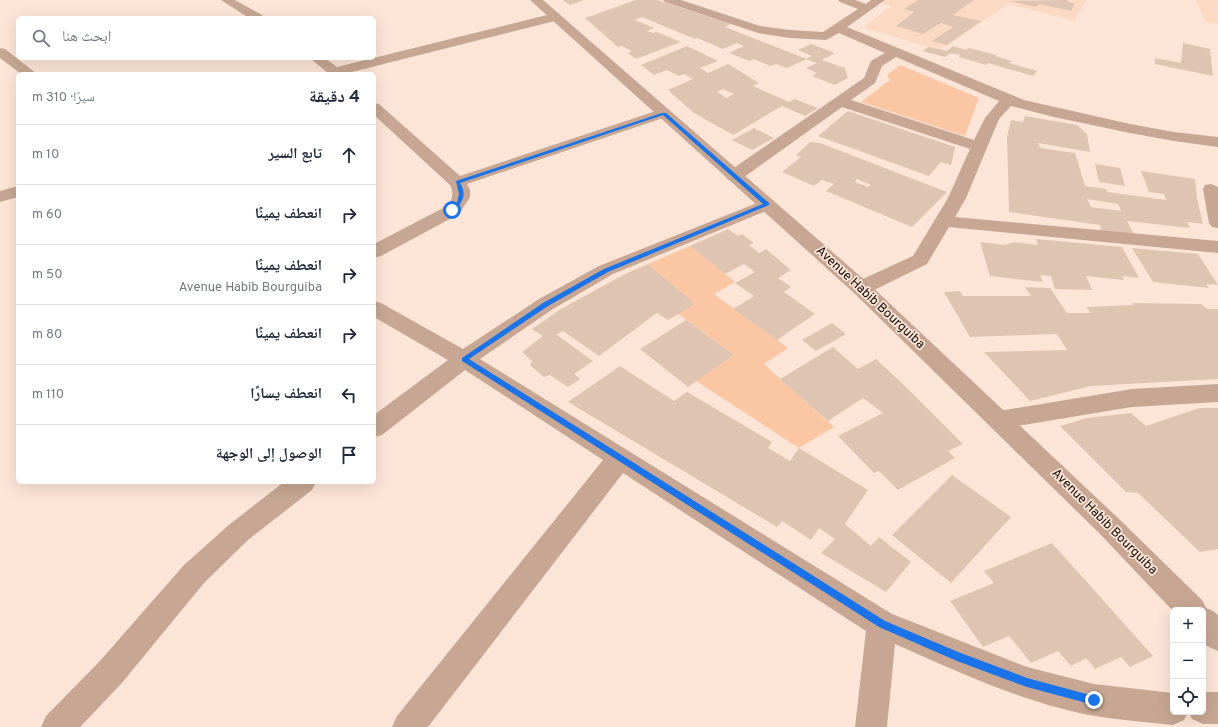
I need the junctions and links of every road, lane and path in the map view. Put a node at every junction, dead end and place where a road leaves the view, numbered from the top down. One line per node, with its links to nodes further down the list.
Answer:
1 (227, 0): 7 (street)
2 (536, 0): 8 (street, Avenue Habib Bourguiba)
3 (668, 0): 9 (street)
4 (844, 0): 6 (street)
5 (879, 0): 6 (street)
6 (867, 8): 9 (street)
7 (255, 16)
8 (555, 17): 15 (street); 19 (street, Avenue Habib Bourguiba)
9 (838, 28): 11 (street)
10 (0, 52): 13 (street)
11 (896, 52): 16 (street); 17 (street)
12 (320, 60): 14 (street)
13 (27, 72)
14 (335, 72)
15 (340, 72)
16 (1008, 100): 20 (street); 21 (street)
17 (839, 101): 21 (street); 22 (street)
18 (376, 109): 23 (street)
19 (664, 114): 22 (street, Avenue Habib Bourguiba); 23 (street)
20 (1218, 142)
21 (979, 147): 28 (street)
22 (734, 176): 27 (street, Avenue Habib Bourguiba)
23 (457, 182): 31 (street)
24 (1211, 190): 29 (street)
25 (16, 192): 26 (street)
26 (0, 197)
27 (767, 204): 32 (street, Avenue Habib Bourguiba); 34 (street)
28 (943, 221): 30 (street); 32 (street)
29 (1218, 223)
30 (1218, 247)
31 (376, 251)
32 (861, 288): 36 (street, Avenue Habib Bourguiba)
33 (376, 309): 34 (street)
34 (464, 359): 37 (street); 38 (street)
35 (1218, 393): 36 (street)
36 (999, 420): 40 (street, Avenue Habib Bourguiba)
37 (376, 426)
38 (619, 459): 41 (street); 47 (street)
39 (300, 484): 48 (street)
40 (1189, 607)
41 (882, 624): 44 (street); 49 (street)
42 (1206, 624): 43 (street)
43 (1218, 636)
44 (1170, 708)
45 (1206, 708): 46 (street)
46 (1218, 708)
47 (410, 726)
48 (57, 727)
49 (872, 727)

